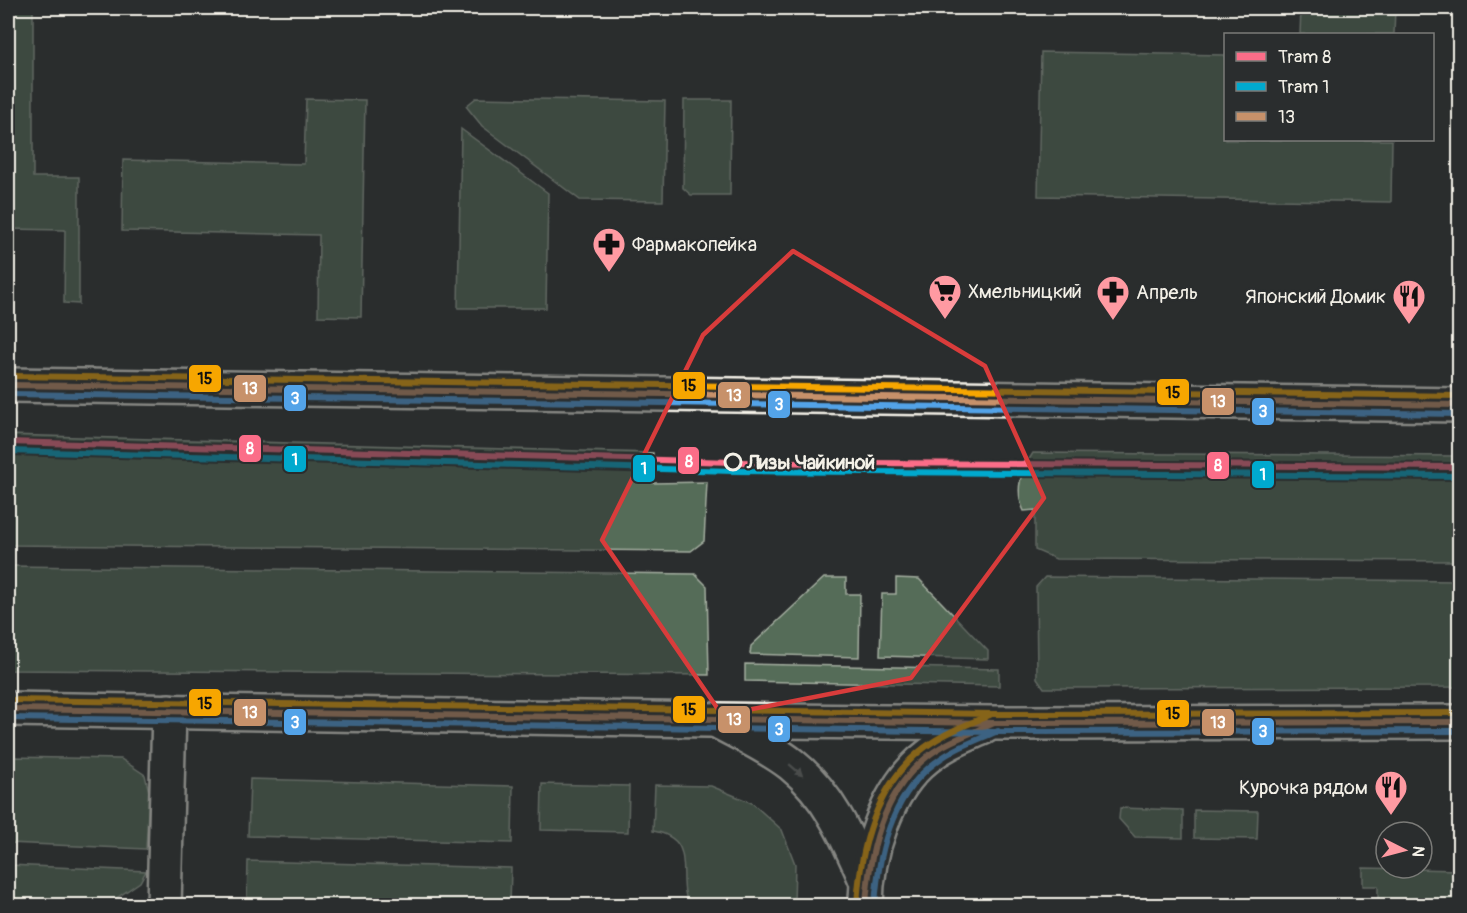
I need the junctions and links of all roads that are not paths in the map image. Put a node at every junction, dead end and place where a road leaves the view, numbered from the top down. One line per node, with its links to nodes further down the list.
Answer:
1 (8, 385): 2 (main road)
2 (1460, 405)
3 (8, 709): 4 (main road)
4 (169, 711): 5 (main road); 9 (main road)
5 (714, 719): 7 (main road); 8 (main road, one-way to 8)
6 (1460, 722): 7 (main road)
7 (994, 723): 8 (main road)
8 (866, 893)
9 (164, 906)

